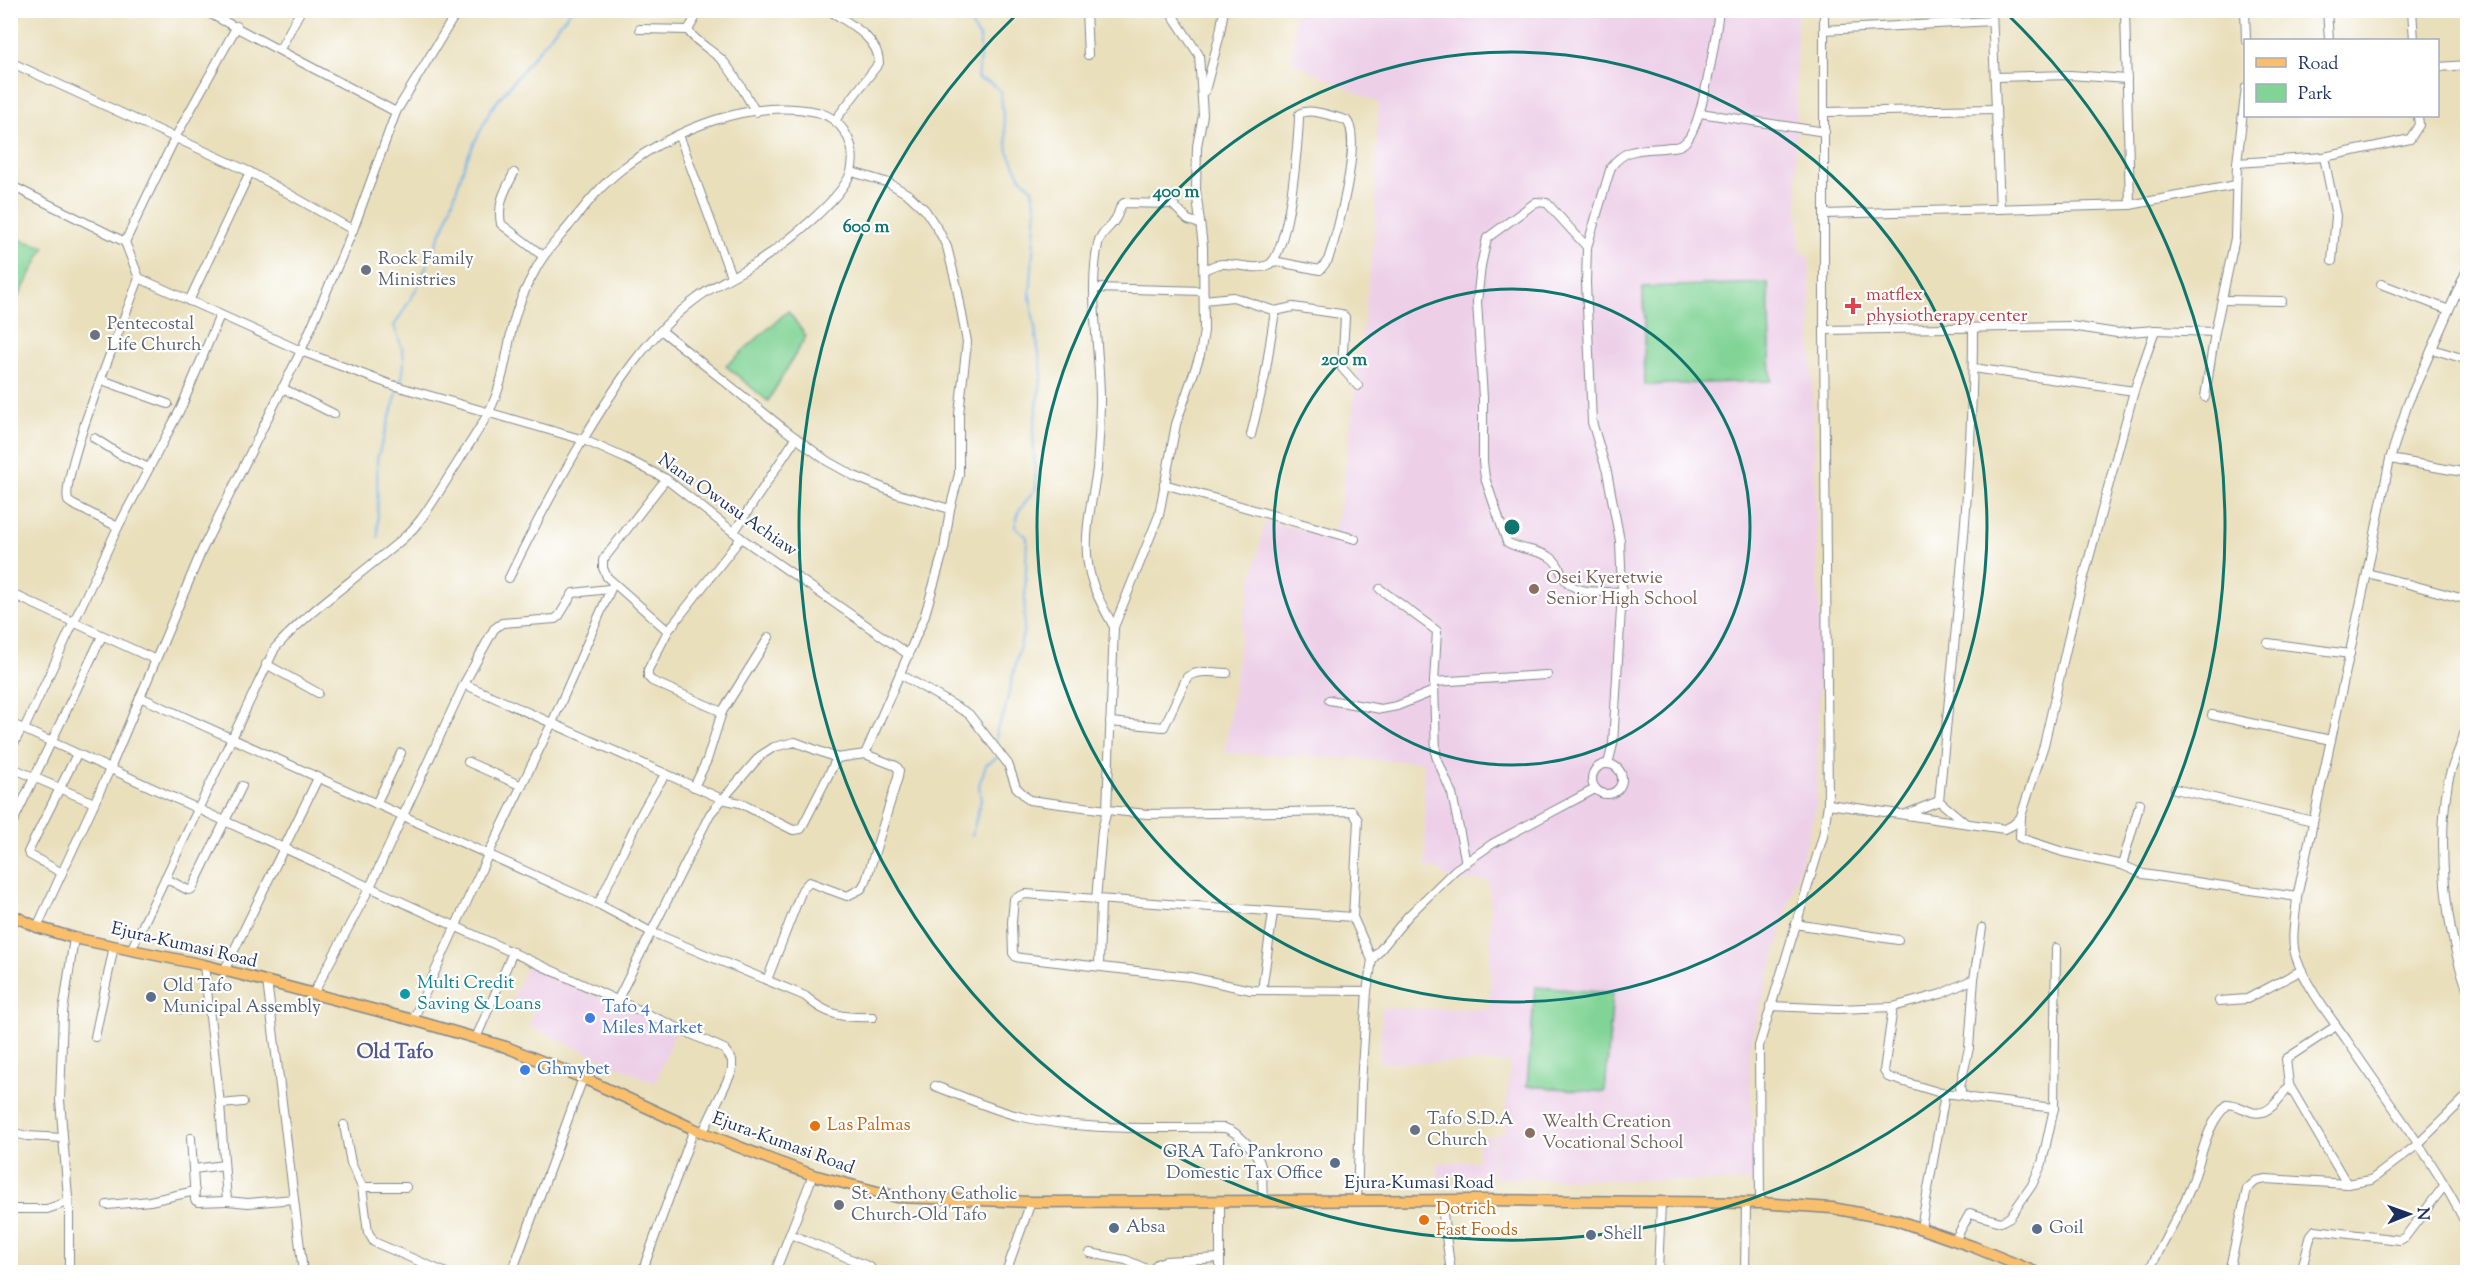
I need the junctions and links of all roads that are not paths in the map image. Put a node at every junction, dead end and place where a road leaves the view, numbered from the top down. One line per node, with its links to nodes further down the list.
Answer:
1 (203, 10): 18 (street)
2 (301, 10): 25 (street)
3 (443, 10): 16 (street)
4 (700, 10): 20 (street)
5 (830, 10): 40 (street)
6 (1086, 10): 26 (street)
7 (1168, 10): 32 (street)
8 (1224, 10): 32 (street)
9 (1719, 10): 38 (street)
10 (1824, 10): 21 (street)
11 (1992, 10): 17 (street)
12 (2125, 10): 31 (street)
13 (2245, 10): 22 (street)
14 (2327, 10): 23 (street)
15 (2412, 10): 24 (street)
16 (456, 14): 35 (street)
17 (1992, 21): 21 (street); 30 (street)
18 (237, 26): 25 (street); 43 (street)
19 (640, 29): 20 (street)
20 (688, 30): 36 (street)
21 (1824, 30): 37 (street)
22 (2246, 39)
23 (2329, 39)
24 (2414, 39)
25 (280, 49): 35 (street)
26 (1088, 55)
27 (10, 62): 43 (street)
28 (2468, 65): 29 (street)
29 (2439, 66)
30 (1995, 77): 31 (street); 34 (street)
31 (2127, 79): 51 (street)
32 (1203, 97): 54 (street)
33 (2244, 104): 45 (street)
34 (1996, 109): 37 (street); 52 (street)
35 (396, 112): 55 (street)
36 (756, 112): 40 (street); 42 (street)
37 (1825, 112): 41 (street)
38 (1700, 113): 41 (street); 57 (street)
39 (2418, 117): 44 (street)
40 (836, 119): 47 (street)
41 (1825, 132): 53 (street)
42 (679, 135): 58 (street); 63 (street)
43 (176, 136): 46 (street); 56 (street)
44 (2324, 157): 45 (street); 60 (street)
45 (2237, 163): 50 (street)
46 (250, 172): 55 (street); 69 (street)
47 (852, 172): 63 (street); 100 (street)
48 (514, 173): 58 (street)
49 (10, 185): 56 (street)
50 (2236, 185): 51 (street); 68 (street)
51 (2130, 205): 52 (street)
52 (2000, 209): 53 (street)
53 (1825, 214): 75 (street)
54 (1200, 224): 62 (street); 66 (street)
55 (353, 230): 80 (street)
56 (125, 242): 64 (street)
57 (1587, 247): 108 (street); 108 (street)
58 (543, 256): 89 (street)
59 (1273, 261): 59 (street); 62 (street)
60 (2332, 261)
61 (2468, 267): 71 (street)
62 (1204, 270): 67 (street)
63 (731, 276): 77 (street)
64 (139, 278): 69 (street, Nana Owusu Achiaw); 83 (street)
65 (2381, 284): 71 (street)
66 (1096, 288): 67 (street); 112 (street)
67 (1204, 296): 72 (street); 99 (street)
68 (2222, 300): 70 (street); 78 (street)
69 (189, 301): 73 (street, Nana Owusu Achiaw)
70 (2282, 301)
71 (2449, 310): 79 (street)
72 (1275, 311): 84 (street); 91 (street)
73 (220, 315): 80 (street, Nana Owusu Achiaw); 96 (street)
74 (1973, 327): 75 (street); 76 (street); 82 (street)
75 (1824, 330): 163 (street)
76 (2156, 330): 78 (street); 86 (street)
77 (662, 331): 93 (street); 94 (street)
78 (2215, 332): 87 (street)
79 (2432, 349): 81 (street); 95 (street)
80 (301, 351): 85 (street); 89 (street, Nana Owusu Achiaw)
81 (2468, 360)
82 (1973, 368): 86 (street); 159 (street)
83 (102, 380): 88 (street); 101 (street)
84 (1358, 386)
85 (282, 388): 90 (street); 119 (street)
86 (2134, 391): 168 (street)
87 (2205, 397)
88 (168, 404)
89 (489, 412): 94 (street, Nana Owusu Achiaw); 120 (street)
90 (334, 414)
91 (1251, 435)
92 (94, 438): 96 (street)
93 (796, 438): 100 (street); 102 (street)
94 (584, 440): 98 (street, Nana Owusu Achiaw); 105 (street)
95 (2390, 459): 97 (street); 104 (street)
96 (149, 468): 101 (street)
97 (2468, 473)
98 (666, 479): 102 (street, Nana Owusu Achiaw); 106 (street)
99 (1164, 484): 103 (street); 112 (street)
100 (950, 509): 118 (street)
101 (118, 527): 111 (street)
102 (737, 535): 113 (street); 118 (street, Nana Owusu Achiaw)
103 (1354, 539)
104 (2367, 573): 110 (street); 117 (street)
105 (509, 578)
106 (611, 586): 113 (street); 124 (street); 134 (street)
107 (1380, 589): 125 (street)
108 (1622, 592): 146 (street)
109 (10, 593): 111 (street)
110 (2468, 600)
111 (73, 622): 114 (street); 135 (street)
112 (1114, 627): 132 (street)
113 (668, 631): 130 (street)
114 (102, 636): 119 (street); 139 (street)
115 (769, 636): 130 (street)
116 (2268, 643): 117 (street)
117 (2350, 654): 138 (street)
118 (909, 655): 122 (street)
119 (156, 660): 127 (street)
120 (266, 664): 126 (street); 137 (street)
121 (1227, 673): 132 (street)
122 (900, 674): 143 (street); 165 (street)
123 (1547, 675): 125 (street)
124 (464, 684): 134 (street); 167 (street)
125 (1434, 686): 128 (street); 175 (street)
126 (318, 693)
127 (140, 697): 137 (street); 148 (street)
128 (1329, 700)
129 (2468, 711): 136 (street)
130 (722, 712): 154 (street)
131 (2212, 715): 138 (street)
132 (1110, 722): 165 (street)
133 (10, 723): 135 (street)
134 (552, 723): 149 (street); 153 (street)
135 (23, 729): 139 (street); 140 (street)
136 (2466, 733): 207 (street)
137 (231, 737): 151 (street); 164 (street)
138 (2331, 741): 169 (street)
139 (51, 742): 142 (street); 150 (street)
140 (10, 751)
141 (401, 753): 162 (street)
142 (77, 754): 148 (street); 155 (street)
143 (865, 754): 144 (street); 203 (street)
144 (837, 758): 158 (street); 158 (street)
145 (468, 762): 153 (street)
146 (1608, 764): 156 (street); 156 (street)
147 (10, 767): 150 (street)
148 (110, 769): 160 (street); 164 (street)
149 (666, 774): 154 (street); 182 (street)
150 (34, 778): 155 (street); 172 (street)
151 (318, 778): 162 (street); 173 (street)
152 (242, 786): 170 (street)
153 (522, 786): 174 (street)
154 (694, 787): 158 (street)
155 (59, 789): 160 (street); 177 (street)
156 (1594, 789): 175 (street)
157 (2175, 789): 169 (street)
158 (722, 799): 190 (street)
159 (1939, 801): 166 (street); 171 (street)
160 (94, 803): 177 (street)
161 (2140, 803): 176 (street)
162 (376, 804): 167 (street)
163 (1828, 804): 166 (street); 186 (street)
164 (198, 808): 170 (street); 178 (street)
165 (1107, 810): 181 (street); 185 (street)
166 (1906, 814): 171 (street)
167 (404, 816): 174 (street); 179 (street)
168 (2021, 816): 171 (street); 176 (street)
169 (2313, 820): 180 (street)
170 (226, 822): 173 (street); 178 (street)
171 (1965, 822)
172 (10, 828)
173 (283, 847): 179 (street); 201 (street)
174 (488, 855): 182 (street); 187 (street)
175 (1466, 863): 197 (street)
176 (2122, 865): 180 (street)
177 (62, 873): 188 (street)
178 (165, 878): 195 (street)
179 (370, 887): 187 (street); 208 (street)
180 (2297, 897): 200 (street)
181 (1098, 900): 183 (street); 199 (street); 199 (street)
182 (598, 904): 190 (street)
183 (1273, 913): 185 (street); 205 (street)
184 (10, 914): 188 (main road, Ejura-Kumasi Road)
185 (1353, 917): 197 (street)
186 (1795, 924): 192 (street); 211 (street)
187 (456, 926): 196 (street); 216 (street)
188 (37, 927): 191 (main road, Ejura-Kumasi Road)
189 (1982, 928): 202 (street)
190 (651, 932): 203 (street); 209 (street)
191 (74, 938): 193 (main road, Ejura-Kumasi Road); 232 (street)
192 (1898, 940)
193 (114, 946): 195 (main road, Ejura-Kumasi Road); 218 (street)
194 (2056, 948): 228 (street)
195 (131, 950): 198 (main road, Ejura-Kumasi Road)
196 (513, 952): 209 (street); 219 (street)
197 (1372, 960): 206 (street)
198 (204, 965): 201 (main road, Ejura-Kumasi Road); 212 (street)
199 (1099, 965): 205 (street)
200 (2302, 970): 210 (street); 217 (street)
201 (224, 971): 204 (main road, Ejura-Kumasi Road)
202 (1974, 979): 213 (street); 224 (street)
203 (767, 980): 215 (street)
204 (267, 981): 208 (main road, Ejura-Kumasi Road); 243 (street)
205 (1262, 990): 206 (street)
206 (1367, 991): 244 (street)
207 (2468, 991)
208 (313, 994): 216 (main road, Ejura-Kumasi Road)
209 (618, 999): 230 (street)
210 (2219, 1001)
211 (1770, 1006): 213 (street); 253 (street)
212 (209, 1007): 214 (street); 227 (street)
213 (1893, 1007): 223 (street)
214 (180, 1009)
215 (873, 1017)
216 (413, 1020): 219 (main road, Ejura-Kumasi Road)
217 (2336, 1026): 221 (street); 234 (street)
218 (95, 1037)
219 (476, 1038): 220 (main road, Ejura-Kumasi Road)
220 (583, 1078): 230 (main road, Ejura-Kumasi Road); 267 (street)
221 (2289, 1085): 238 (street); 278 (street)
222 (935, 1086): 247 (street)
223 (1941, 1093): 224 (street); 256 (street)
224 (1962, 1095): 228 (street)
225 (2468, 1095): 234 (street)
226 (243, 1102): 227 (street)
227 (220, 1104): 235 (street)
228 (2054, 1108): 259 (street)
229 (344, 1125): 240 (street)
230 (699, 1131): 237 (main road, Ejura-Kumasi Road); 268 (street)
231 (10, 1132): 232 (street)
232 (63, 1138): 248 (street)
233 (190, 1138): 236 (street)
234 (2417, 1145): 238 (street); 239 (street)
235 (224, 1166): 236 (street); 249 (street)
236 (194, 1168): 242 (street)
237 (813, 1175): 250 (main road, Ejura-Kumasi Road); 258 (street)
238 (2347, 1184): 279 (street)
239 (2444, 1186): 257 (street); 280 (street)
240 (362, 1187): 241 (street); 262 (street)
241 (406, 1187)
242 (195, 1191): 249 (street); 254 (street)
243 (294, 1199): 249 (street); 264 (street)
244 (1357, 1200): 245 (main road, Ejura-Kumasi Road); 247 (main road, Ejura-Kumasi Road)
245 (1441, 1200): 251 (main road, Ejura-Kumasi Road); 274 (street)
246 (1220, 1201): 247 (main road, Ejura-Kumasi Road); 250 (main road, Ejura-Kumasi Road); 261 (street)
247 (1263, 1201)
248 (68, 1202): 255 (street); 263 (street)
249 (227, 1202)
250 (1031, 1202): 271 (street)
251 (1661, 1202): 252 (main road, Ejura-Kumasi Road); 275 (street)
252 (1746, 1203): 253 (main road, Ejura-Kumasi Road); 276 (street)
253 (1760, 1203): 256 (main road, Ejura-Kumasi Road)
254 (107, 1205)
255 (10, 1209)
256 (1921, 1228): 259 (main road, Ejura-Kumasi Road)
257 (2468, 1228)
258 (790, 1234): 269 (street); 270 (street)
259 (1955, 1240): 277 (main road, Ejura-Kumasi Road)
260 (1090, 1253): 272 (street)
261 (1220, 1258): 272 (street); 273 (street)
262 (418, 1262): 265 (street); 266 (street)
263 (69, 1272)
264 (303, 1272)
265 (414, 1272)
266 (444, 1272)
267 (512, 1272)
268 (642, 1272)
269 (774, 1272)
270 (873, 1272)
271 (1006, 1272)
272 (1151, 1272)
273 (1220, 1272)
274 (1451, 1272)
275 (1658, 1272)
276 (1745, 1272)
277 (2035, 1272)
278 (2148, 1272)
279 (2229, 1272)
280 (2301, 1272)

